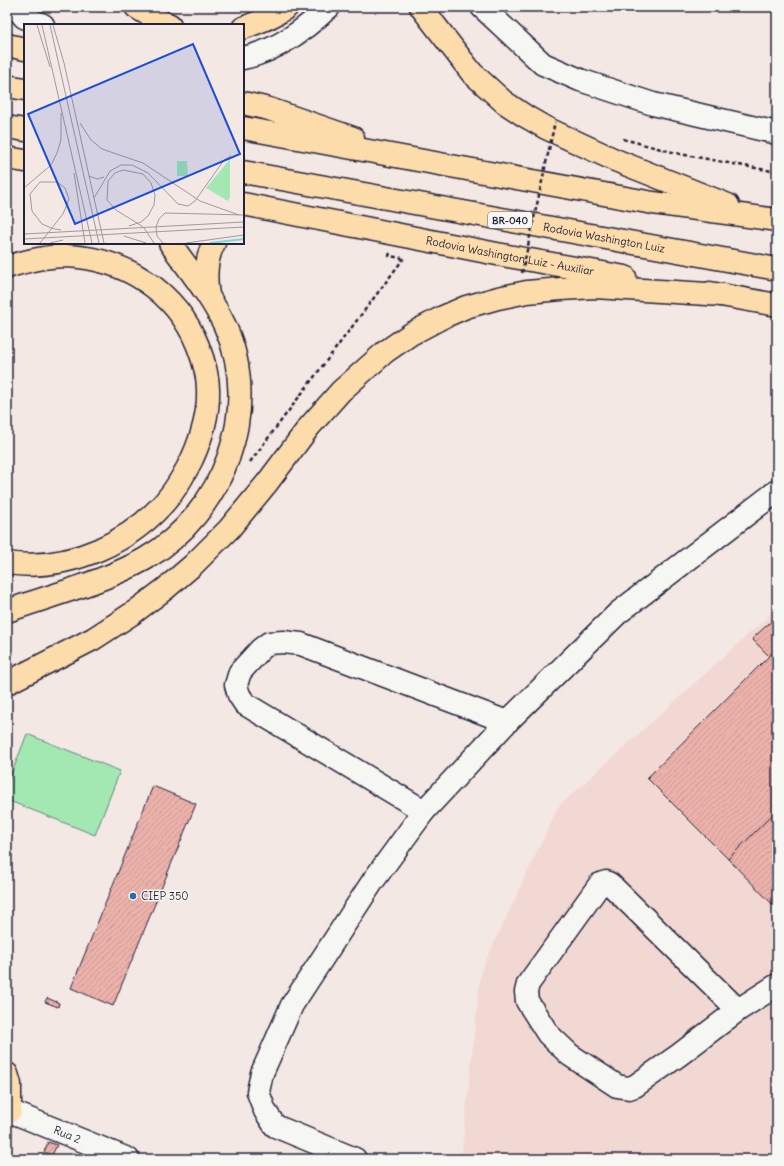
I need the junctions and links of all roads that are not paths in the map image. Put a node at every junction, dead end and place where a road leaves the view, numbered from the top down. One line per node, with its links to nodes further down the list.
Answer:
1 (16, 7): 7 (street)
2 (136, 7): 8 (highway)
3 (287, 7): 9 (highway)
4 (329, 7): 12 (street)
5 (421, 7): 25 (highway)
6 (482, 7): 19 (street)
7 (41, 24)
8 (168, 24)
9 (244, 28)
10 (7, 45): 11 (highway)
11 (24, 49)
12 (244, 58)
13 (7, 86): 14 (highway)
14 (24, 89)
15 (244, 103): 20 (highway)
16 (7, 127): 18 (highway)
17 (244, 128): 20 (highway)
18 (24, 130)
19 (777, 133)
20 (412, 158): 25 (highway)
21 (7, 159): 22 (highway)
22 (24, 162)
23 (244, 172): 29 (highway, Rodovia Washington Luiz / BR-040)
24 (247, 208): 31 (highway, Rodovia Washington Luiz - Auxiliar)
25 (768, 219)
26 (171, 244): 30 (highway)
27 (214, 244): 30 (highway)
28 (7, 267): 34 (highway)
29 (777, 269)
30 (208, 295): 35 (highway)
31 (723, 295): 32 (highway, Rodovia Washington Luiz - Auxiliar); 36 (highway)
32 (777, 305)
33 (777, 491): 37 (street)
34 (7, 563)
35 (7, 610)
36 (7, 683)
37 (507, 722): 38 (street); 38 (street)
38 (424, 811): 44 (street)
39 (777, 985): 40 (street)
40 (738, 1010): 40 (street)
41 (7, 1074): 42 (highway)
42 (8, 1113): 43 (street, Rua 2)
43 (128, 1159)
44 (355, 1159)

